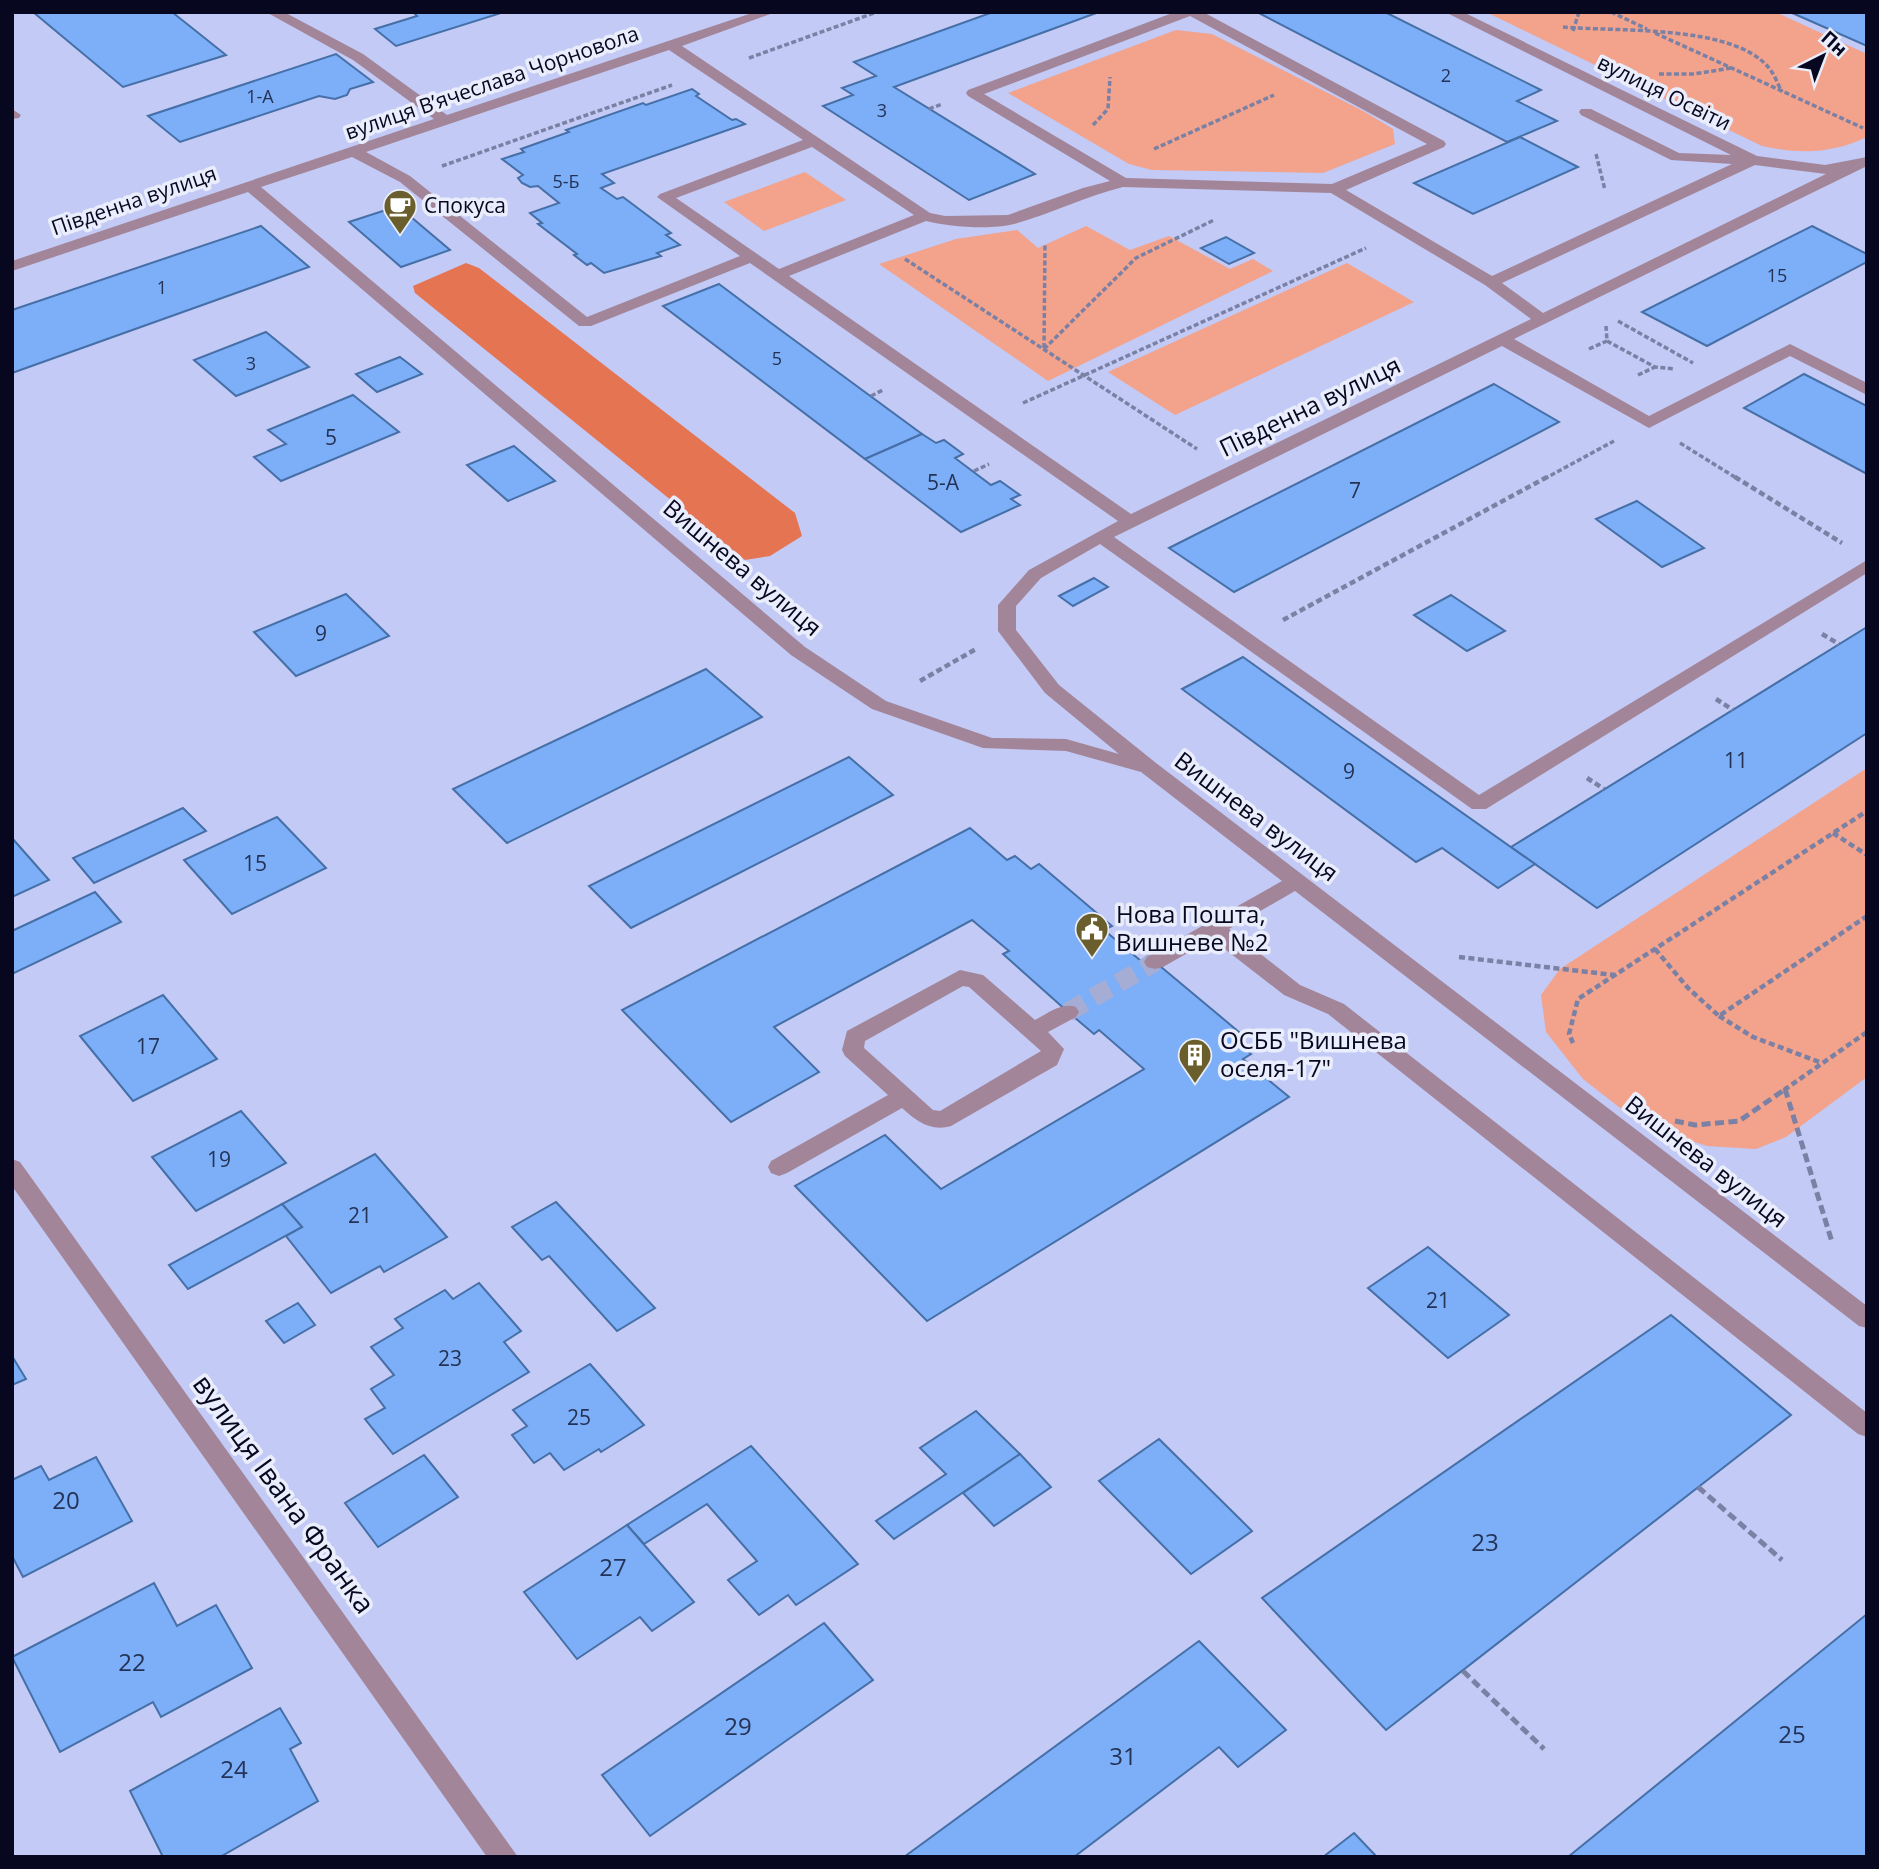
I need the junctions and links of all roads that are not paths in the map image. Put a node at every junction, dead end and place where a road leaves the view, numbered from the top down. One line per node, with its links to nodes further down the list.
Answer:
1 (273, 12): 7 (street)
2 (769, 12): 5 (street, вулиця Вʼячеслава Чорновола)
3 (1190, 12): 14 (street); 16 (street)
4 (1452, 12): 10 (street, вулиця Освіти)
5 (671, 45): 7 (street, вулиця Вʼячеслава Чорновола); 8 (street)
6 (1586, 112): 10 (street)
7 (446, 121): 9 (street, вулиця Вʼячеслава Чорновола)
8 (812, 142): 17 (street); 18 (street)
9 (354, 152): 13 (street, вулиця Вʼячеслава Чорновола); 18 (street)
10 (1753, 160): 12 (street, вулиця Освіти); 21 (street)
11 (1867, 161): 12 (street, вулиця Освіти)
12 (1848, 169): 22 (street, Південна вулиця)
13 (269, 180): 15 (street, Південна вулиця)
14 (1123, 183): 16 (street); 17 (street)
15 (250, 186): 19 (street, Південна вулиця); 28 (street, Вишнева вулиця)
16 (1334, 189): 21 (street)
17 (925, 216): 20 (street)
18 (752, 257): 20 (street)
19 (12, 266)
20 (778, 275): 25 (street)
21 (1492, 282): 22 (street)
22 (1543, 320): 23 (street, Південна вулиця)
23 (1502, 339): 24 (street); 25 (street, Південна вулиця)
24 (1867, 390)
25 (1131, 522): 26 (street, Південна вулиця)
26 (1101, 537): 27 (street); 28 (street, Південна вулиця)
27 (1867, 565)
28 (1149, 768): 29 (street, Вишнева вулиця)
29 (1297, 881): 30 (street); 37 (street, Вишнева вулиця)
30 (1214, 929): 31 (street); 38 (street)
31 (1155, 962)
32 (1069, 1012): 33 (street)
33 (1033, 1031): 34 (street); 34 (street)
34 (904, 1097): 35 (street)
35 (779, 1167)
36 (12, 1168): 39 (street, вулиця Івана Франка)
37 (1867, 1319)
38 (1867, 1427)
39 (505, 1857)

